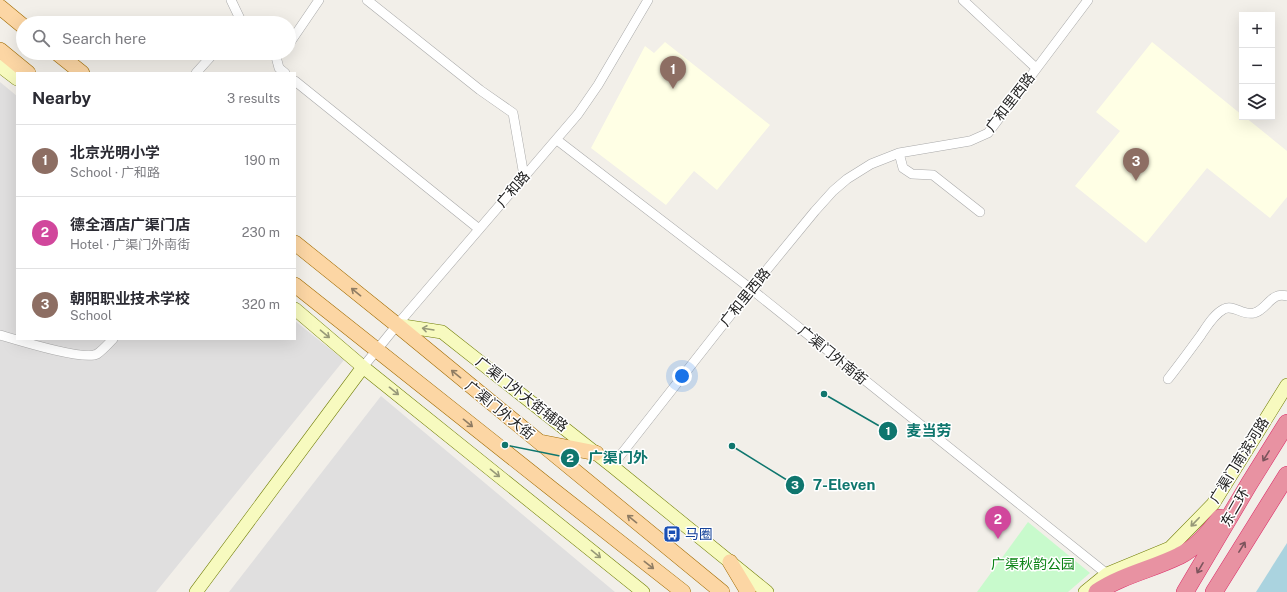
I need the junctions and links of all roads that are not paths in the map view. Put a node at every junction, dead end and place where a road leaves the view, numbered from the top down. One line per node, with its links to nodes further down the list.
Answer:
1 (230, 0): 8 (street)
2 (319, 0): 10 (street)
3 (367, 0): 25 (street)
4 (648, 0): 23 (street, 广和路)
5 (963, 0): 16 (street)
6 (1088, 0): 16 (street, 广和里西路)
7 (0, 8): 9 (main road)
8 (238, 16)
9 (16, 21)
10 (296, 34)
11 (0, 50): 17 (main road)
12 (66, 60): 18 (main road)
13 (208, 60): 19 (street)
14 (276, 60): 20 (street)
15 (0, 66): 21 (street)
16 (1036, 68): 24 (street, 广和里西路)
17 (27, 72)
18 (81, 72)
19 (197, 72)
20 (284, 72)
21 (16, 78)
22 (296, 82): 27 (street)
23 (556, 140): 25 (street, 广和路); 30 (street, 广渠门外南街)
24 (899, 153): 26 (street); 30 (street, 广和里西路)
25 (524, 176): 27 (street, 广和路)
26 (980, 212)
27 (479, 229): 33 (street, 广和路)
28 (296, 244): 33 (main road, 广渠门外大街, one-way to 28)
29 (296, 286): 38 (main road)
30 (751, 289): 45 (street, 广和里西路); 49 (street, 广渠门外南街)
31 (1287, 296): 40 (street)
32 (296, 310): 39 (street, one-way to 39)
33 (397, 325): 38 (street, 广和路); 43 (main road, 广渠门外大街, one-way to 33); 44 (street, 广渠门外大街辅路, one-way to 33)
34 (0, 335): 35 (street)
35 (16, 340)
36 (17, 340): 37 (street)
37 (112, 340)
38 (377, 350): 39 (street, 广和路); 52 (main road, one-way to 52)
39 (363, 367): 50 (street); 51 (street, one-way to 51)
40 (1168, 380)
41 (1287, 385): 49 (street, 广渠门南滨河路, one-way to 49)
42 (1287, 423): 47 (highway, 东二环, one-way to 47)
43 (538, 441): 44 (main road); 53 (main road, 广渠门外大街, one-way to 43)
44 (596, 452): 45 (street, 广渠门外大街辅路)
45 (612, 466): 48 (street, 广渠门外大街辅路)
46 (1287, 474): 59 (highway, 东二环, one-way to 46)
47 (1248, 484): 57 (highway); 58 (highway, 东二环, one-way to 58)
48 (730, 562): 54 (main road); 55 (street, 广渠门外大街辅路)
49 (1107, 574): 56 (street, 广渠门南滨河路)
50 (196, 592)
51 (643, 592)
52 (683, 592)
53 (722, 592)
54 (748, 592)
55 (767, 592)
56 (1084, 592)
57 (1097, 592)
58 (1186, 592)
59 (1214, 592)

